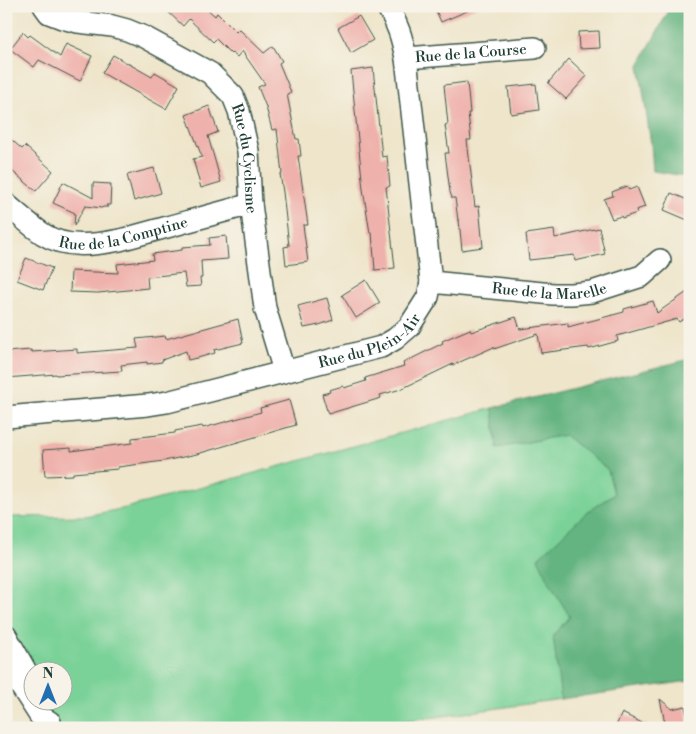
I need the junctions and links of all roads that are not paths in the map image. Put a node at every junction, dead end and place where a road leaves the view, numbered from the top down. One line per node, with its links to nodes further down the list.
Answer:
1 (44, 6): 6 (street, Rue du Cyclisme)
2 (387, 6): 4 (street, Rue du Plein-Air)
3 (534, 48): 4 (street, Rue de la Course)
4 (406, 58): 8 (street, Rue du Plein-Air)
5 (6, 204): 6 (street, Rue de la Comptine)
6 (251, 204): 9 (street, Rue du Cyclisme)
7 (660, 260): 8 (street, Rue de la Marelle)
8 (431, 282): 9 (street, Rue du Plein-Air)
9 (284, 371): 10 (street, Rue du Plein-Air)
10 (6, 417)
11 (6, 636): 13 (street)
12 (6, 663): 15 (street)
13 (22, 666)
14 (47, 712): 15 (street)
15 (51, 725)

